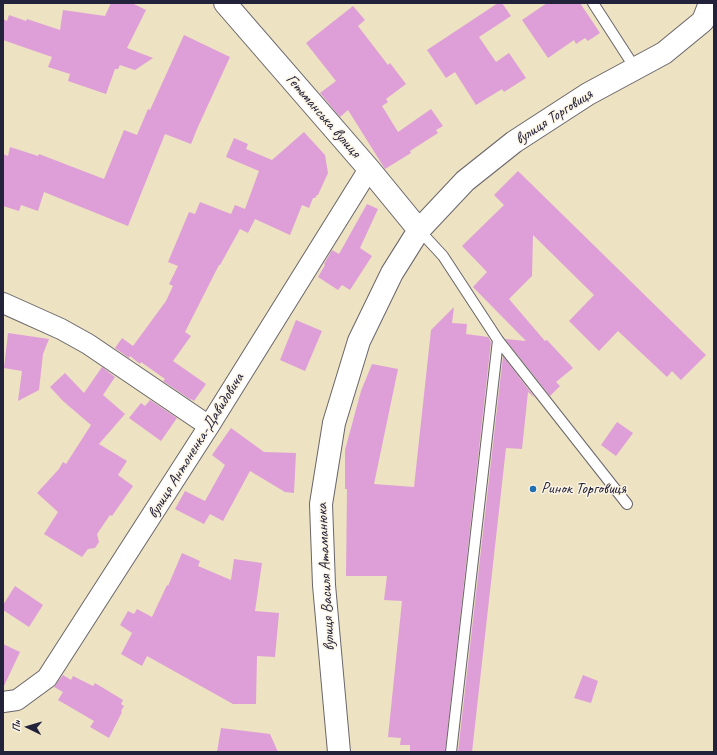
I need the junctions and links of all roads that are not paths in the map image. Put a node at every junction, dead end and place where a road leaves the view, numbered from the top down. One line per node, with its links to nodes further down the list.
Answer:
1 (225, 3): 5 (street, Гетьманська вулиця)
2 (593, 3): 4 (lane)
3 (709, 16): 4 (street, вулиця Торговиця)
4 (635, 68): 6 (street, вулиця Торговиця)
5 (369, 169): 6 (street, Гетьманська вулиця); 9 (street, вулиця Антоненка-Давидовича)
6 (419, 230): 8 (lane); 12 (street, вулиця Василя Атаманюка)
7 (3, 303): 9 (street)
8 (498, 340): 10 (lane); 13 (lane)
9 (209, 426): 11 (street, вулиця Антоненка-Давидовича)
10 (626, 504)
11 (3, 702)
12 (339, 752)
13 (451, 752)

